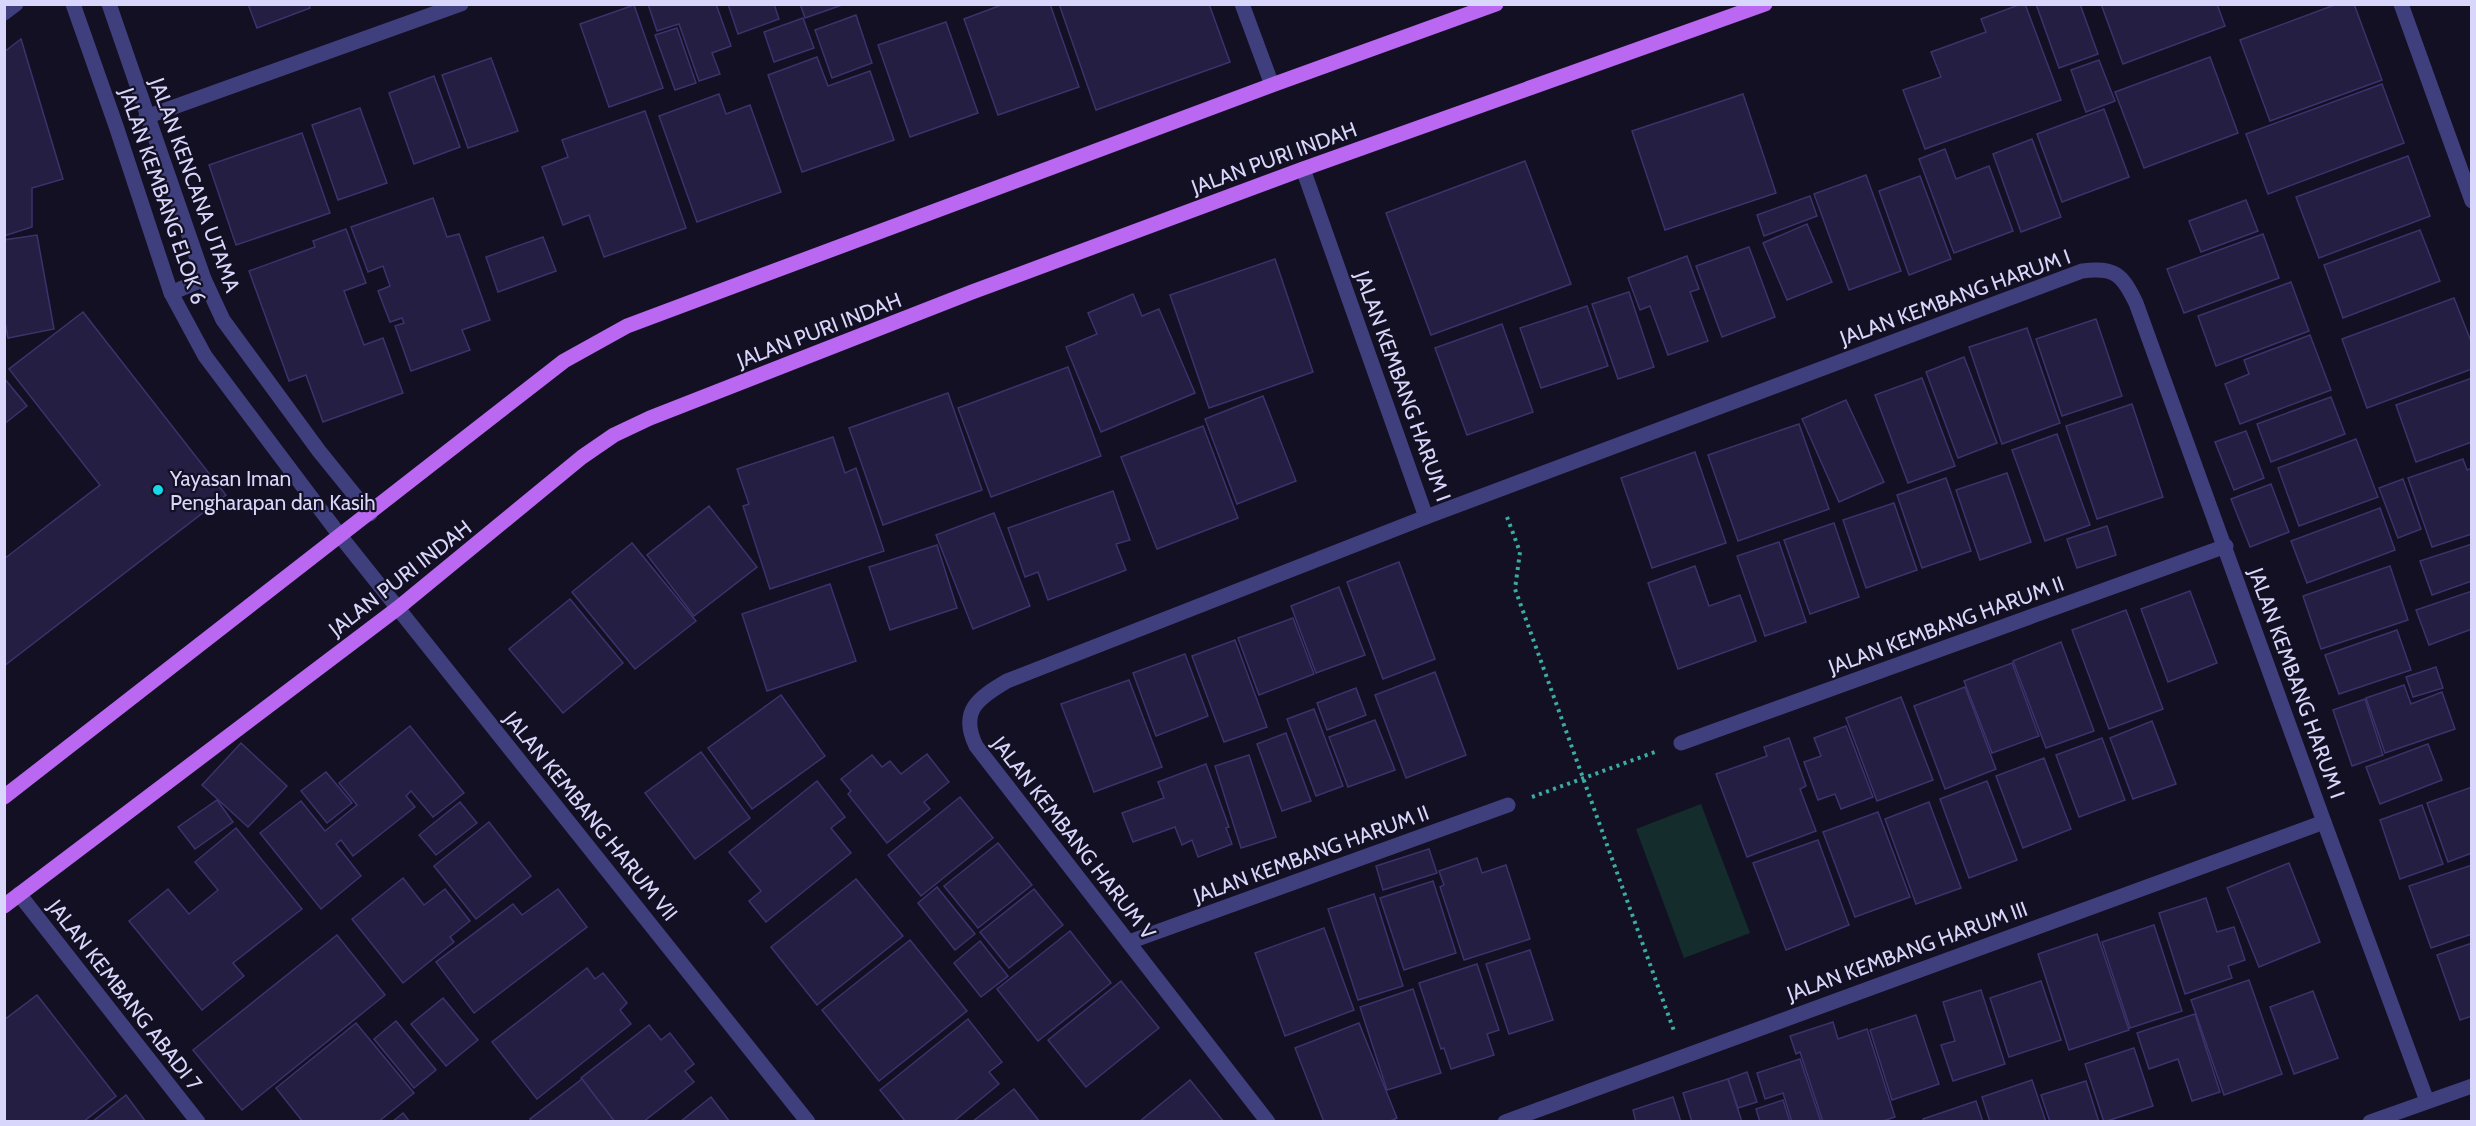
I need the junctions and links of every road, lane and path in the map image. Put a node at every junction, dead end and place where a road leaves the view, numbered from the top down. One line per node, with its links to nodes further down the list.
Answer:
1 (16, 4): 9 (street)
2 (73, 4): 15 (street, JALAN KEMBANG ELOK 6)
3 (109, 4): 11 (street, JALAN KENCANA UTAMA)
4 (461, 4): 11 (street)
5 (1242, 4): 10 (street)
6 (1496, 4): 10 (main road)
7 (1765, 4): 12 (main road, JALAN PURI INDAH)
8 (2401, 4): 13 (street)
9 (4, 13)
10 (1272, 85): 17 (main road)
11 (146, 117): 14 (street, JALAN KENCANA UTAMA)
12 (1304, 169): 18 (street, JALAN KEMBANG HARUM I); 21 (main road, JALAN PURI INDAH)
13 (2472, 201)
14 (204, 279): 15 (street); 17 (street, JALAN KENCANA UTAMA)
15 (171, 293): 19 (street, JALAN KEMBANG ELOK 6)
16 (1497, 491): 18 (street, JALAN KEMBANG HARUM I); 20 (street, JALAN KEMBANG HARUM I); 23 (path)
17 (370, 514): 19 (main road)
18 (1426, 517): 29 (street, JALAN KEMBANG HARUM V)
19 (340, 537): 21 (street, JALAN KEMBANG HARUM VII); 24 (main road)
20 (2226, 546): 22 (street, JALAN KEMBANG HARUM II); 26 (street, JALAN KEMBANG HARUM I)
21 (398, 608): 27 (main road, JALAN PURI INDAH); 34 (street, JALAN KEMBANG HARUM VII)
22 (1681, 743): 23 (path)
23 (1582, 778): 25 (path); 30 (path)
24 (4, 797)
25 (1508, 805): 29 (street, JALAN KEMBANG HARUM II)
26 (2324, 822): 30 (street, JALAN KEMBANG HARUM III); 32 (street, JALAN KEMBANG HARUM I)
27 (19, 894): 28 (main road, JALAN PURI INDAH); 33 (street, JALAN KEMBANG ABADI 7)
28 (4, 906)
29 (1129, 942): 35 (street, JALAN KEMBANG HARUM V)
30 (1683, 1055): 36 (street, JALAN KEMBANG HARUM III)
31 (2472, 1086): 32 (street)
32 (2427, 1101): 37 (street)
33 (198, 1122)
34 (808, 1122)
35 (1268, 1122)
36 (1505, 1122)
37 (2370, 1122)

